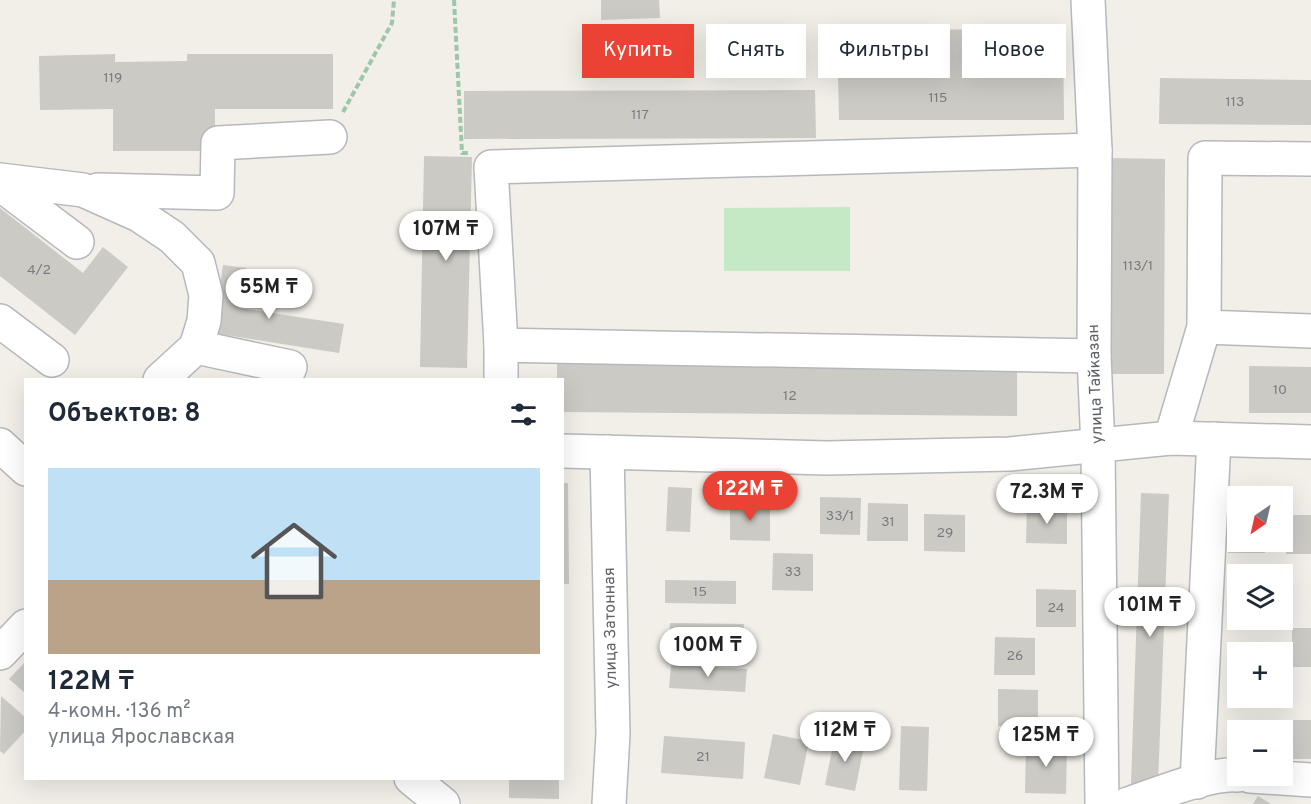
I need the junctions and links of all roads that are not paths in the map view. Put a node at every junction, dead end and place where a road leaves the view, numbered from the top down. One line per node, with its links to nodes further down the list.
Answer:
1 (1088, 0): 3 (street, улица Тайказан)
2 (330, 136): 6 (street)
3 (1095, 150): 11 (street); 13 (street, улица Тайказан)
4 (1311, 159): 9 (street)
5 (0, 182): 6 (street); 7 (street)
6 (83, 190): 12 (street)
7 (76, 242)
8 (0, 321): 14 (street)
9 (1204, 327): 10 (street); 18 (street)
10 (1311, 331)
11 (501, 345): 13 (street); 17 (street)
12 (196, 347): 15 (street); 16 (street)
13 (1094, 356): 22 (street, улица Тайказан)
14 (52, 360)
15 (162, 378)
16 (285, 378)
17 (501, 378)
18 (1171, 438): 19 (street); 22 (street)
19 (1214, 439): 20 (street); 32 (street)
20 (1311, 442)
21 (0, 446): 25 (street)
22 (1098, 447): 24 (street); 35 (street, улица Тайказан)
23 (564, 451): 24 (street)
24 (607, 452): 34 (street, улица Затонная)
25 (24, 467)
26 (24, 628): 27 (street)
27 (0, 653)
28 (1227, 774): 32 (street)
29 (1293, 779): 31 (street)
30 (413, 780): 33 (street)
31 (1311, 780)
32 (1197, 782): 36 (street)
33 (443, 804)
34 (609, 804)
35 (1102, 804)
36 (1128, 804)

